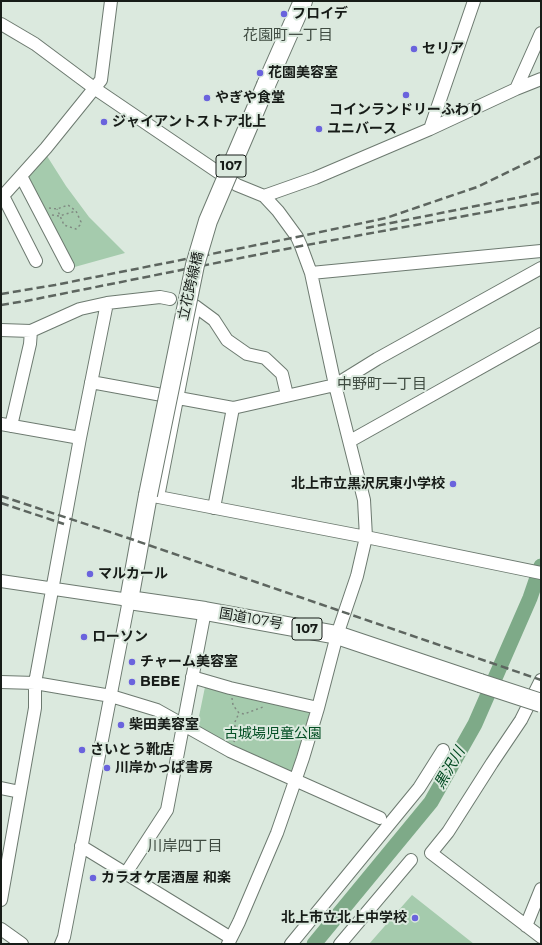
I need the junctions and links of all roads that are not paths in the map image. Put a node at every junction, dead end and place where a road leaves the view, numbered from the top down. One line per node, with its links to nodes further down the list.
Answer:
1 (111, 1): 7 (street)
2 (303, 1): 31 (highway, 立花跨線橋 / 107, bridge)
3 (474, 1): 9 (street)
4 (1, 24): 7 (street)
5 (541, 33): 8 (street)
6 (541, 79): 8 (street)
7 (94, 88): 10 (street); 11 (street)
8 (516, 89): 9 (street)
9 (430, 129): 11 (street)
10 (21, 176): 12 (street); 15 (street)
11 (264, 196): 17 (street)
12 (2, 197): 14 (street)
13 (541, 251): 17 (street)
14 (36, 261)
15 (68, 266)
16 (541, 268): 24 (street)
17 (311, 273): 24 (street)
18 (170, 299): 19 (street)
19 (107, 303): 21 (street); 23 (street)
20 (1, 330): 21 (street)
21 (30, 331): 28 (street)
22 (541, 334): 30 (street)
23 (91, 382): 26 (street); 29 (street)
24 (335, 385): 25 (street); 30 (street)
25 (287, 395): 26 (street); 27 (street)
26 (178, 398): 27 (street); 31 (street)
27 (233, 408): 32 (street)
28 (6, 425): 29 (street)
29 (80, 438): 36 (street)
30 (350, 441): 33 (street)
31 (153, 496): 32 (street); 37 (highway, 107)
32 (214, 508): 33 (street)
33 (366, 537): 34 (street); 39 (street)
34 (541, 573)
35 (1, 581): 36 (street)
36 (52, 588): 37 (street); 43 (street)
37 (128, 600): 38 (highway, 国道107号 / 107); 44 (street)
38 (205, 611): 39 (highway, 国道107号 / 107); 40 (street)
39 (337, 634): 45 (highway, 国道107号 / 107, bridge); 46 (street)
40 (192, 677): 46 (street); 47 (street)
41 (541, 680): 58 (street)
42 (1, 682): 43 (street)
43 (35, 682): 44 (street); 51 (street)
44 (111, 696): 47 (street); 53 (street)
45 (541, 703)
46 (318, 708): 49 (street)
47 (183, 725): 49 (street); 55 (street)
48 (443, 750): 64 (street)
49 (295, 781): 52 (street); 61 (street)
50 (1, 788): 51 (street)
51 (20, 792): 57 (street)
52 (380, 818)
53 (81, 846): 55 (street); 63 (street)
54 (411, 860): 65 (street)
55 (126, 873): 61 (street)
56 (541, 889): 58 (street)
57 (1, 900)
58 (526, 926): 60 (street)
59 (1, 929): 62 (street)
60 (541, 937)
61 (229, 941)
62 (22, 944)
63 (61, 944)
64 (290, 944)
65 (340, 944)

